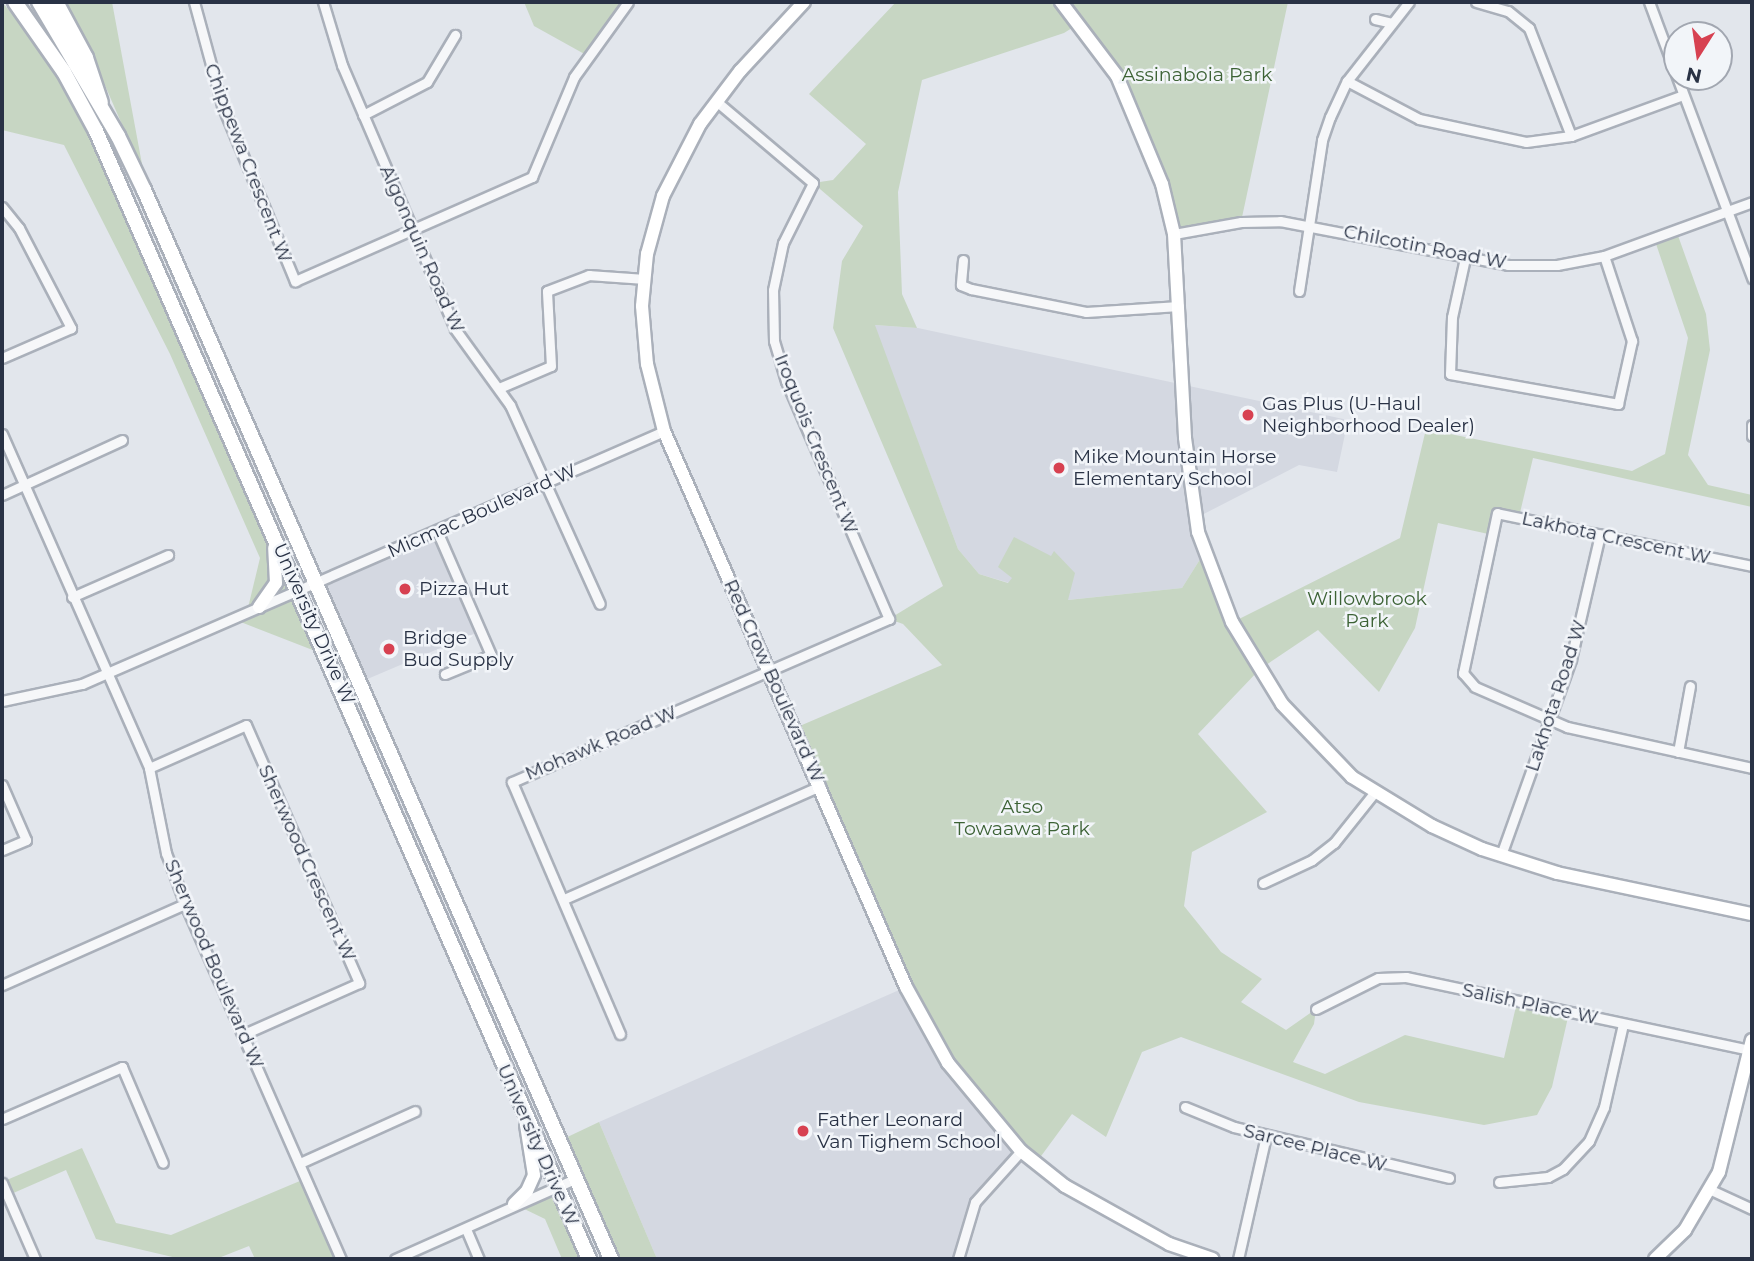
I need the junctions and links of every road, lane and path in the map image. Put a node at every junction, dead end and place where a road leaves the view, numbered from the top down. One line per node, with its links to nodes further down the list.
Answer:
1 (15, 2): 44 (main road, University Drive W)
2 (39, 2): 18 (main road, University Drive W)
3 (55, 2): 18 (highway)
4 (194, 2): 25 (street, Chippewa Crescent W)
5 (323, 2): 19 (street, Algonquin Road W)
6 (628, 2): 25 (street)
7 (804, 2): 17 (street, Red Crow Boulevard W)
8 (1061, 2): 26 (street)
9 (1409, 2): 13 (street)
10 (1476, 2): 20 (street)
11 (1649, 2): 16 (street)
12 (1375, 19): 13 (street)
13 (1392, 23): 15 (street)
14 (455, 35): 19 (street)
15 (1347, 81): 20 (street); 24 (street)
16 (1683, 95): 20 (street); 23 (street)
17 (717, 102): 31 (street, Red Crow Boulevard W); 54 (street, Iroquois Crescent W)
18 (100, 103): 49 (main road, University Drive W)
19 (363, 115): 25 (street, Algonquin Road W)
20 (1571, 136)
21 (1752, 202): 23 (street, Chilcotin Road W)
22 (2, 207): 34 (street)
23 (1728, 211): 27 (street, Chilcotin Road W); 30 (street)
24 (1309, 224): 26 (street, Chilcotin Road W); 28 (street, Chilcotin Road W); 32 (street)
25 (413, 233): 35 (street, Algonquin Road W)
26 (1174, 234): 33 (street)
27 (1604, 256): 28 (street, Chilcotin Road W); 28 (street)
28 (1465, 257)
29 (963, 260): 33 (street)
30 (1752, 278)
31 (644, 279): 35 (street); 37 (street, Red Crow Boulevard W)
32 (1299, 291)
33 (1179, 306): 65 (street)
34 (2, 358)
35 (499, 388): 41 (street, Algonquin Road W)
36 (1752, 425): 39 (street)
37 (664, 431): 41 (street, Micmac Boulevard W); 54 (street, Red Crow Boulevard W)
38 (2, 434): 42 (street, Sherwood Boulevard W)
39 (1752, 436)
40 (122, 440): 42 (street)
41 (547, 483): 45 (street, Micmac Boulevard W); 52 (street, Algonquin Road W)
42 (24, 485): 43 (street); 51 (street, Sherwood Boulevard W)
43 (2, 495)
44 (268, 520): 50 (main road, University Drive W); 53 (street)
45 (437, 531): 49 (street, Micmac Boulevard W); 56 (street)
46 (1600, 534): 48 (street, Lakhota Crescent W); 59 (street, Lakhota Road W); 59 (street, Lakhota Crescent W)
47 (168, 555): 51 (street)
48 (1752, 566)
49 (316, 583): 50 (street, Micmac Boulevard W); 87 (main road, University Drive W)
50 (299, 590): 53 (street, Micmac Boulevard W); 80 (main road, University Drive W)
51 (72, 597): 55 (street, Sherwood Boulevard W)
52 (600, 604)
53 (259, 607): 55 (street, Micmac Boulevard W)
54 (770, 670): 64 (street, Red Crow Boulevard W); 69 (street, Mohawk Road W)
55 (106, 674): 58 (street, Micmac Boulevard W); 61 (street, Sherwood Boulevard W)
56 (445, 674)
57 (1690, 686): 60 (street)
58 (2, 701)
59 (1551, 720): 60 (street, Lakhota Crescent W); 67 (street, Lakhota Road W)
60 (1678, 752): 62 (street, Lakhota Crescent W)
61 (149, 768): 70 (street, Sherwood Boulevard W); 75 (street, Sherwood Crescent W)
62 (1752, 768)
63 (2, 785): 66 (street)
64 (820, 786): 69 (street); 83 (street, Red Crow Boulevard W)
65 (1374, 793): 67 (street); 68 (street)
66 (2, 850)
67 (1501, 855): 71 (street)
68 (1263, 883)
69 (564, 899): 76 (street, Mohawk Road W)
70 (185, 904): 72 (street); 75 (street, Sherwood Boulevard W)
71 (1752, 914)
72 (2, 985)
73 (1316, 1009): 74 (street, Salish Place W)
74 (1623, 1024): 77 (street, Salish Place W); 88 (street)
75 (244, 1034): 85 (street, Sherwood Boulevard W)
76 (620, 1034)
77 (1751, 1045): 91 (street)
78 (1185, 1107): 82 (street, Sarcee Place W)
79 (415, 1111): 85 (street)
80 (523, 1111): 90 (main road, University Drive W); 93 (street)
81 (2, 1119): 84 (street)
82 (1266, 1136): 86 (street, Sarcee Place W); 104 (street)
83 (1021, 1150): 102 (street); 103 (street, Red Crow Boulevard W)
84 (163, 1163)
85 (300, 1163): 97 (street, Sherwood Boulevard W)
86 (1449, 1178)
87 (575, 1179): 90 (street); 101 (main road, University Drive W)
88 (1499, 1182)
89 (2, 1183): 92 (street)
90 (556, 1187): 93 (street); 100 (main road, University Drive W)
91 (1711, 1190): 94 (street); 105 (street)
92 (4, 1197): 96 (street)
93 (514, 1204): 95 (street)
94 (1752, 1209)
95 (466, 1229): 98 (street); 99 (street)
96 (35, 1259)
97 (341, 1259)
98 (395, 1259)
99 (479, 1259)
100 (589, 1259)
101 (611, 1259)
102 (958, 1259)
103 (1213, 1259)
104 (1238, 1259)
105 (1655, 1259)

